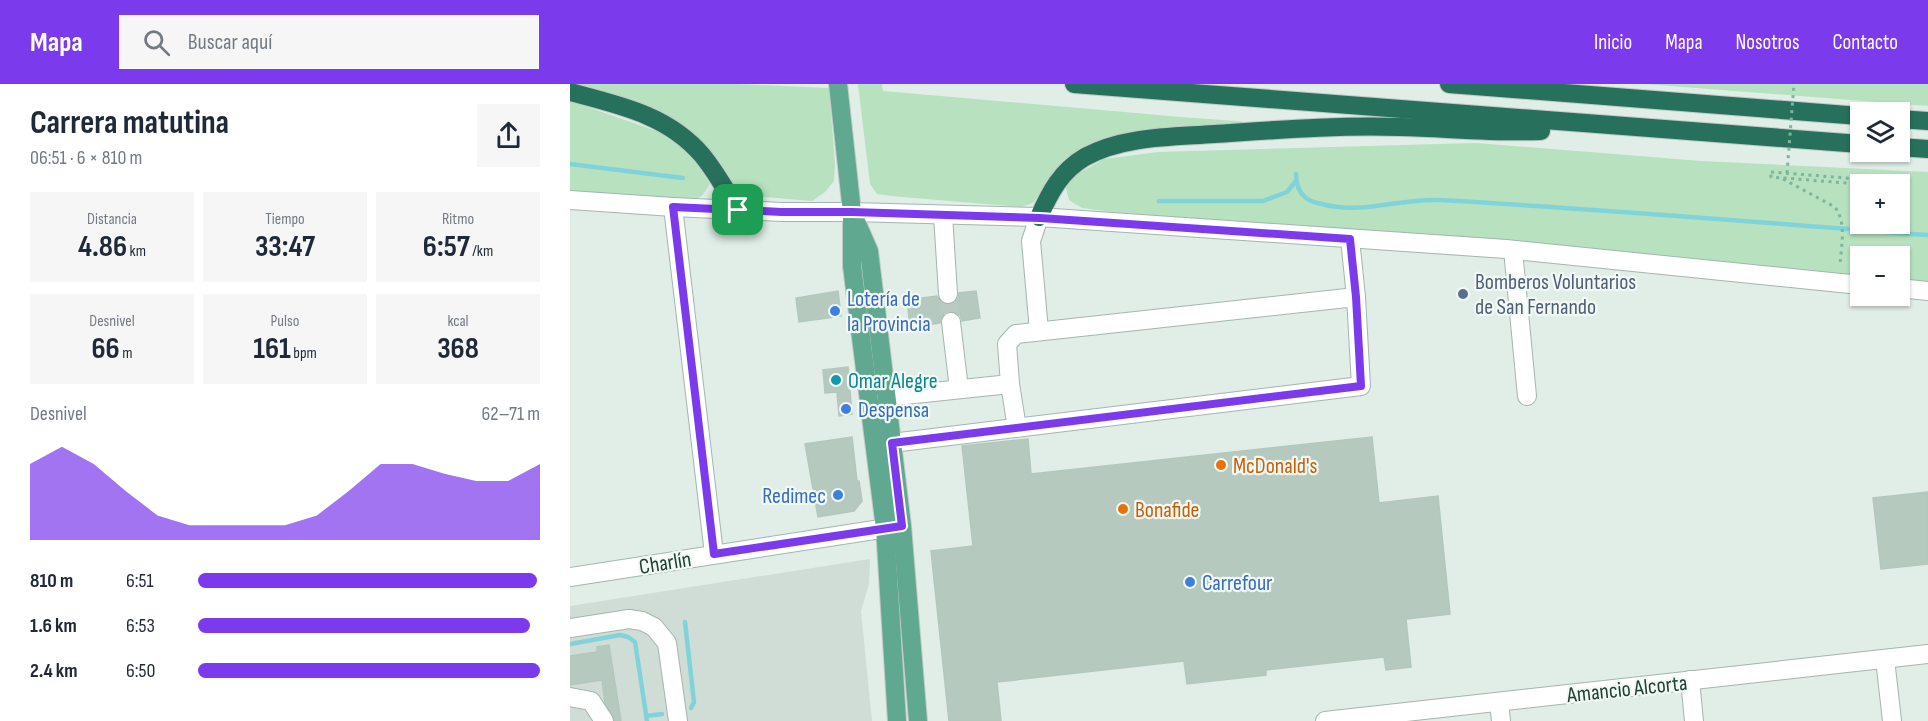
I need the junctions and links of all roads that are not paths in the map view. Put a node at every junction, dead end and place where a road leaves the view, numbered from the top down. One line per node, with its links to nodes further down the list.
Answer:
1 (838, 84): 15 (main road)
2 (1074, 84): 8 (highway)
3 (1449, 84): 5 (highway)
4 (570, 92): 14 (highway)
5 (1850, 115)
6 (1910, 120): 7 (highway)
7 (1928, 121)
8 (1639, 128): 9 (highway); 17 (highway)
9 (1850, 143)
10 (1910, 148): 11 (highway)
11 (1928, 149)
12 (570, 200): 13 (street)
13 (673, 207): 14 (street); 34 (street)
14 (738, 210): 15 (street)
15 (852, 212): 16 (street); 30 (main road); 33 (main road)
16 (943, 214): 17 (street); 23 (street)
17 (1040, 218): 18 (street); 26 (street)
18 (1350, 239): 19 (street); 24 (street)
19 (1514, 250): 20 (street); 29 (street)
20 (1850, 284)
21 (1910, 289): 22 (street)
22 (1928, 291)
23 (948, 294)
24 (1356, 297): 26 (street); 31 (street)
25 (951, 322): 28 (street)
26 (1039, 331): 27 (street)
27 (1010, 384): 28 (street); 31 (street)
28 (959, 389): 30 (street)
29 (1527, 396)
30 (886, 397): 32 (main road)
31 (1017, 428): 32 (street)
32 (892, 443): 33 (main road)
33 (893, 527): 34 (street, Charlín); 44 (main road); 45 (main road)
34 (714, 554): 35 (street, Charlín)
35 (570, 577)
36 (570, 628): 43 (street)
37 (1928, 654): 38 (street, Amancio Alcorta)
38 (1885, 659): 39 (street, Amancio Alcorta); 49 (street)
39 (1690, 680): 41 (street, Amancio Alcorta); 48 (street)
40 (570, 697): 42 (street)
41 (1499, 702): 46 (street, Amancio Alcorta); 47 (street)
42 (604, 721)
43 (678, 721)
44 (897, 721)
45 (918, 721)
46 (1325, 721)
47 (1501, 721)
48 (1694, 721)
49 (1892, 721)

